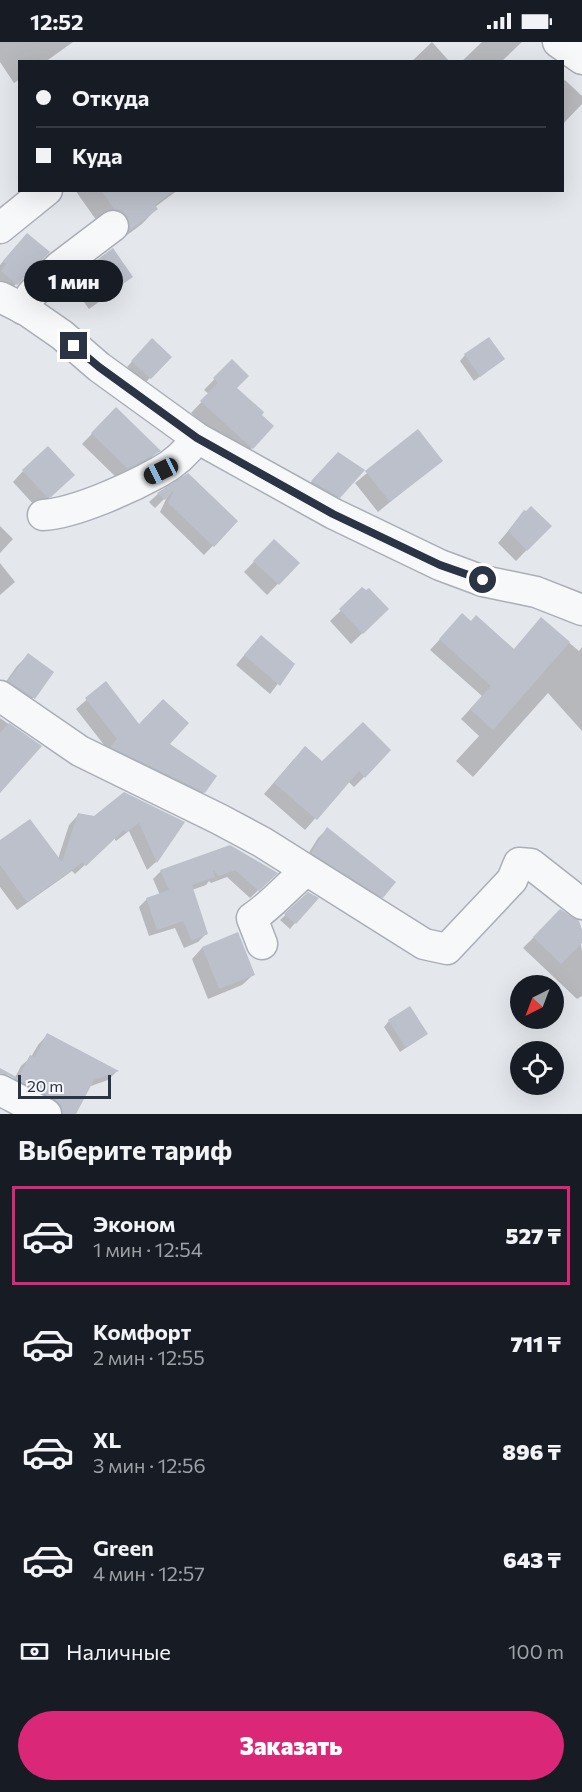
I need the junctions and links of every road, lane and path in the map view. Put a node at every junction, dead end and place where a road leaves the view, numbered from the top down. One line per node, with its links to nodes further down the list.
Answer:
1 (558, 42): 2 (street)
2 (582, 59)
3 (45, 192): 5 (street)
4 (113, 226): 6 (street)
5 (0, 228)
6 (11, 303): 7 (street)
7 (197, 438): 8 (street); 9 (street)
8 (43, 515)
9 (582, 609)
10 (0, 696): 11 (street)
11 (306, 872): 12 (street); 13 (street)
12 (582, 904)
13 (262, 944)
14 (0, 1090): 15 (street)
15 (46, 1114)

